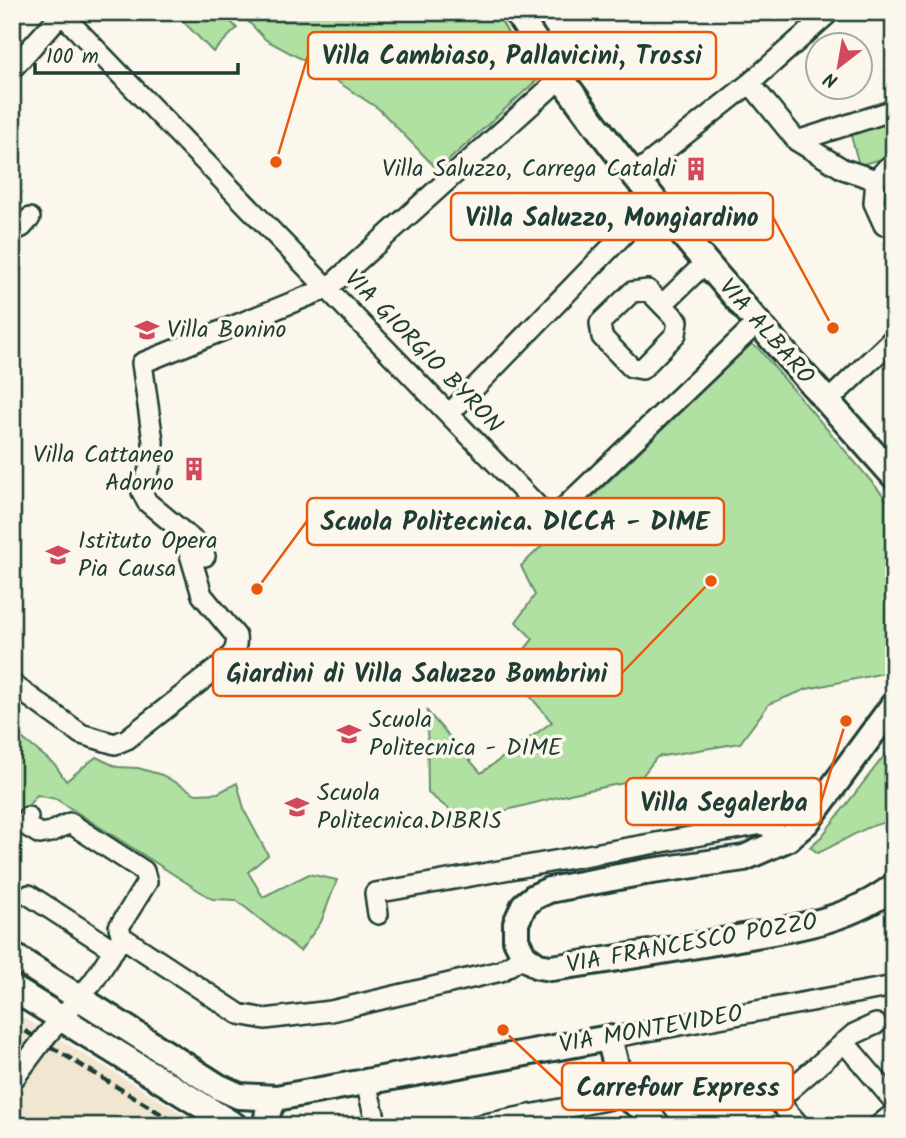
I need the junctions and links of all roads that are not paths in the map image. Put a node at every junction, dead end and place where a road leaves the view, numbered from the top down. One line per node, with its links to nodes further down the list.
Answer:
1 (516, 12): 5 (main road, VIA ALBARO)
2 (830, 12): 6 (street)
3 (61, 13): 4 (street); 17 (street, VIA GIORGIO BYRON)
4 (12, 69)
5 (562, 77): 10 (main road, VIA ALBARO); 17 (street)
6 (750, 83): 8 (street); 10 (street)
7 (894, 110): 8 (street)
8 (797, 141): 11 (street)
9 (894, 166): 11 (street)
10 (634, 175): 16 (main road, VIA ALBARO)
11 (876, 180): 13 (street)
12 (30, 218): 14 (street)
13 (884, 225)
14 (12, 231)
15 (624, 234): 22 (street)
16 (705, 263): 18 (street, VIA ALBARO); 19 (main road, VIA ALBARO)
17 (328, 288): 22 (street, VIA GIORGIO BYRON); 24 (street)
18 (663, 304)
19 (757, 323): 21 (main road, VIA ALBARO); 22 (street, VIA GIORGIO BYRON)
20 (894, 338): 21 (street)
21 (827, 402): 23 (main road)
22 (449, 414)
23 (894, 476)
24 (182, 530): 25 (street); 26 (street)
25 (205, 556)
26 (12, 684)
27 (894, 704): 29 (main road)
28 (28, 817): 33 (street)
29 (787, 839): 32 (street); 35 (main road)
30 (894, 886): 35 (main road, VIA FRANCESCO POZZO)
31 (29, 895): 33 (street)
32 (378, 914)
33 (118, 944): 35 (street); 38 (street)
34 (12, 955): 38 (main road, VIA MONTEVIDEO)
35 (524, 956)
36 (894, 986): 41 (street, VIA MONTEVIDEO)
37 (12, 988): 40 (main road)
38 (81, 998): 40 (street); 46 (main road, VIA MONTEVIDEO)
39 (876, 1024): 42 (street)
40 (53, 1028): 43 (street, bridge); 50 (main road)
41 (609, 1038): 44 (main road, VIA MONTEVIDEO); 45 (main road)
42 (844, 1042): 47 (street); 48 (street)
43 (12, 1081)
44 (366, 1083): 46 (main road, VIA MONTEVIDEO); 52 (street)
45 (624, 1097): 47 (street); 53 (street); 54 (main road)
46 (276, 1098): 51 (main road)
47 (778, 1100): 55 (street)
48 (894, 1101)
49 (894, 1113): 56 (street)
50 (235, 1126)
51 (266, 1126)
52 (377, 1126)
53 (475, 1126)
54 (658, 1126)
55 (800, 1126)
56 (878, 1126)

